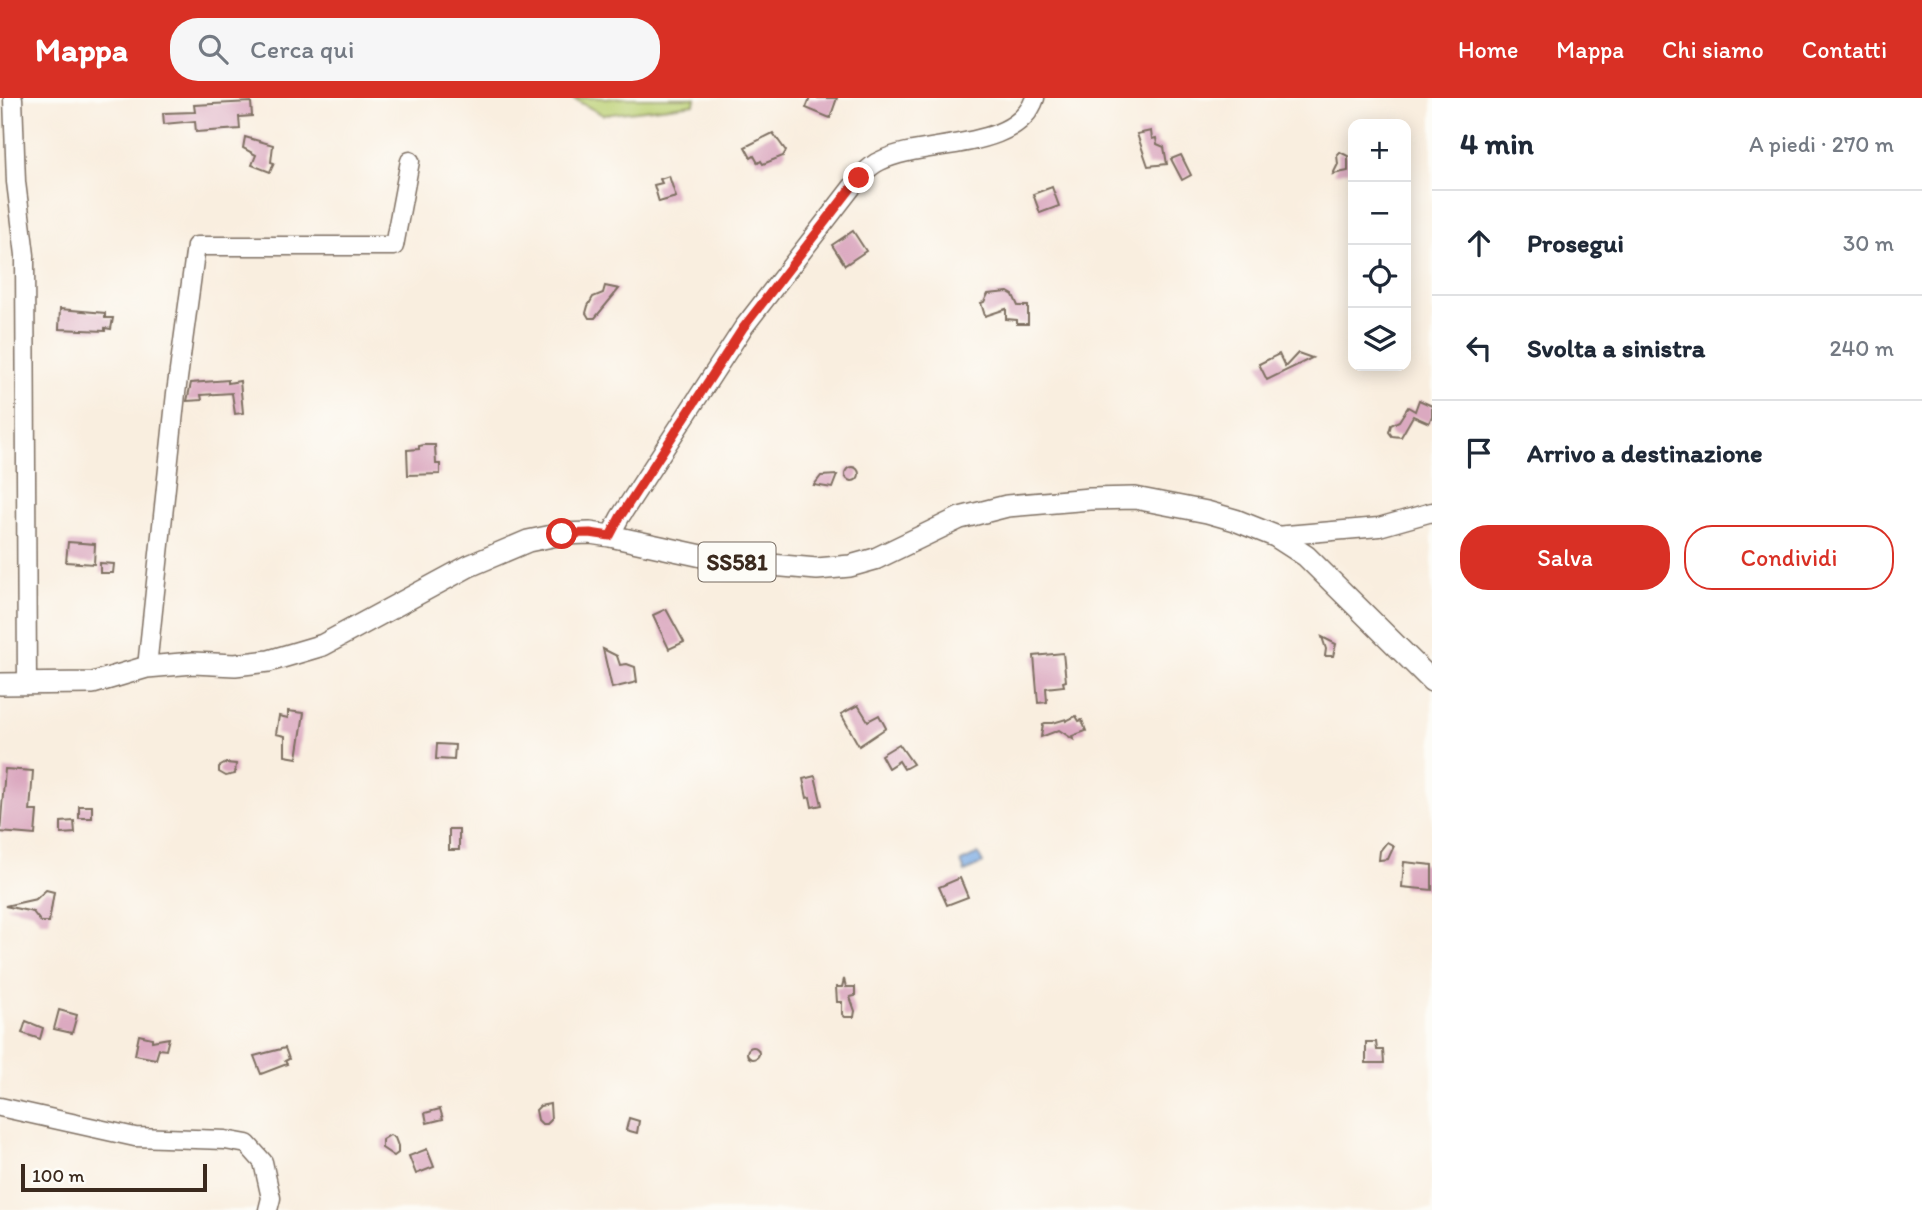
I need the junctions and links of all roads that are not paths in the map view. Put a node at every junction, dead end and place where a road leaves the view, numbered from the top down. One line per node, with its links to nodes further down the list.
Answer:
1 (13, 98): 10 (street)
2 (1035, 98): 5 (street)
3 (410, 161): 7 (street)
4 (1432, 512): 6 (street)
5 (610, 536): 6 (main road, SS581); 7 (main road, SS581)
6 (1275, 536): 8 (main road, SS581)
7 (147, 667): 10 (main road, SS581)
8 (1432, 681)
9 (0, 684): 10 (main road, SS581)
10 (27, 685)
11 (0, 1107): 12 (street)
12 (268, 1210)

